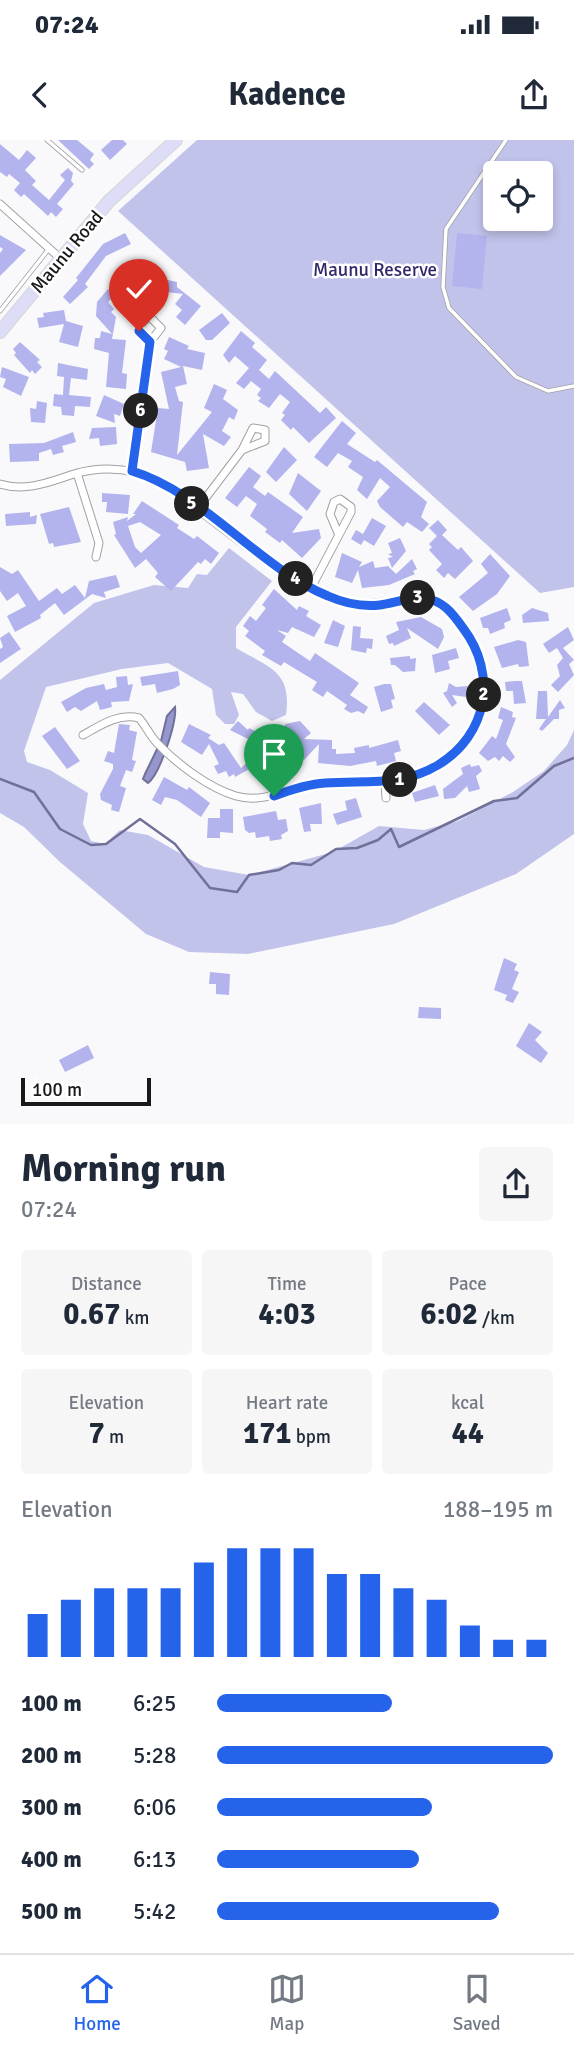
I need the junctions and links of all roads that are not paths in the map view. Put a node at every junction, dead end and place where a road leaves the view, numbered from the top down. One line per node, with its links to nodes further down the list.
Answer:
1 (47, 140): 4 (lane)
2 (176, 140): 7 (main road, Maunu Road)
3 (506, 140): 11 (lane)
4 (82, 170)
5 (0, 204): 6 (street)
6 (50, 248): 7 (street); 8 (lane)
7 (61, 259): 9 (main road, Maunu Road)
8 (0, 311)
9 (0, 332)
10 (150, 342): 13 (street)
11 (574, 386)
12 (242, 450): 16 (street)
13 (132, 471): 14 (street); 16 (street)
14 (77, 473): 15 (street); 18 (street)
15 (0, 484)
16 (198, 508): 19 (street)
17 (338, 533): 19 (street)
18 (96, 557)
19 (311, 588): 21 (street)
20 (83, 735): 21 (street)
21 (385, 782): 22 (street)
22 (386, 798)

